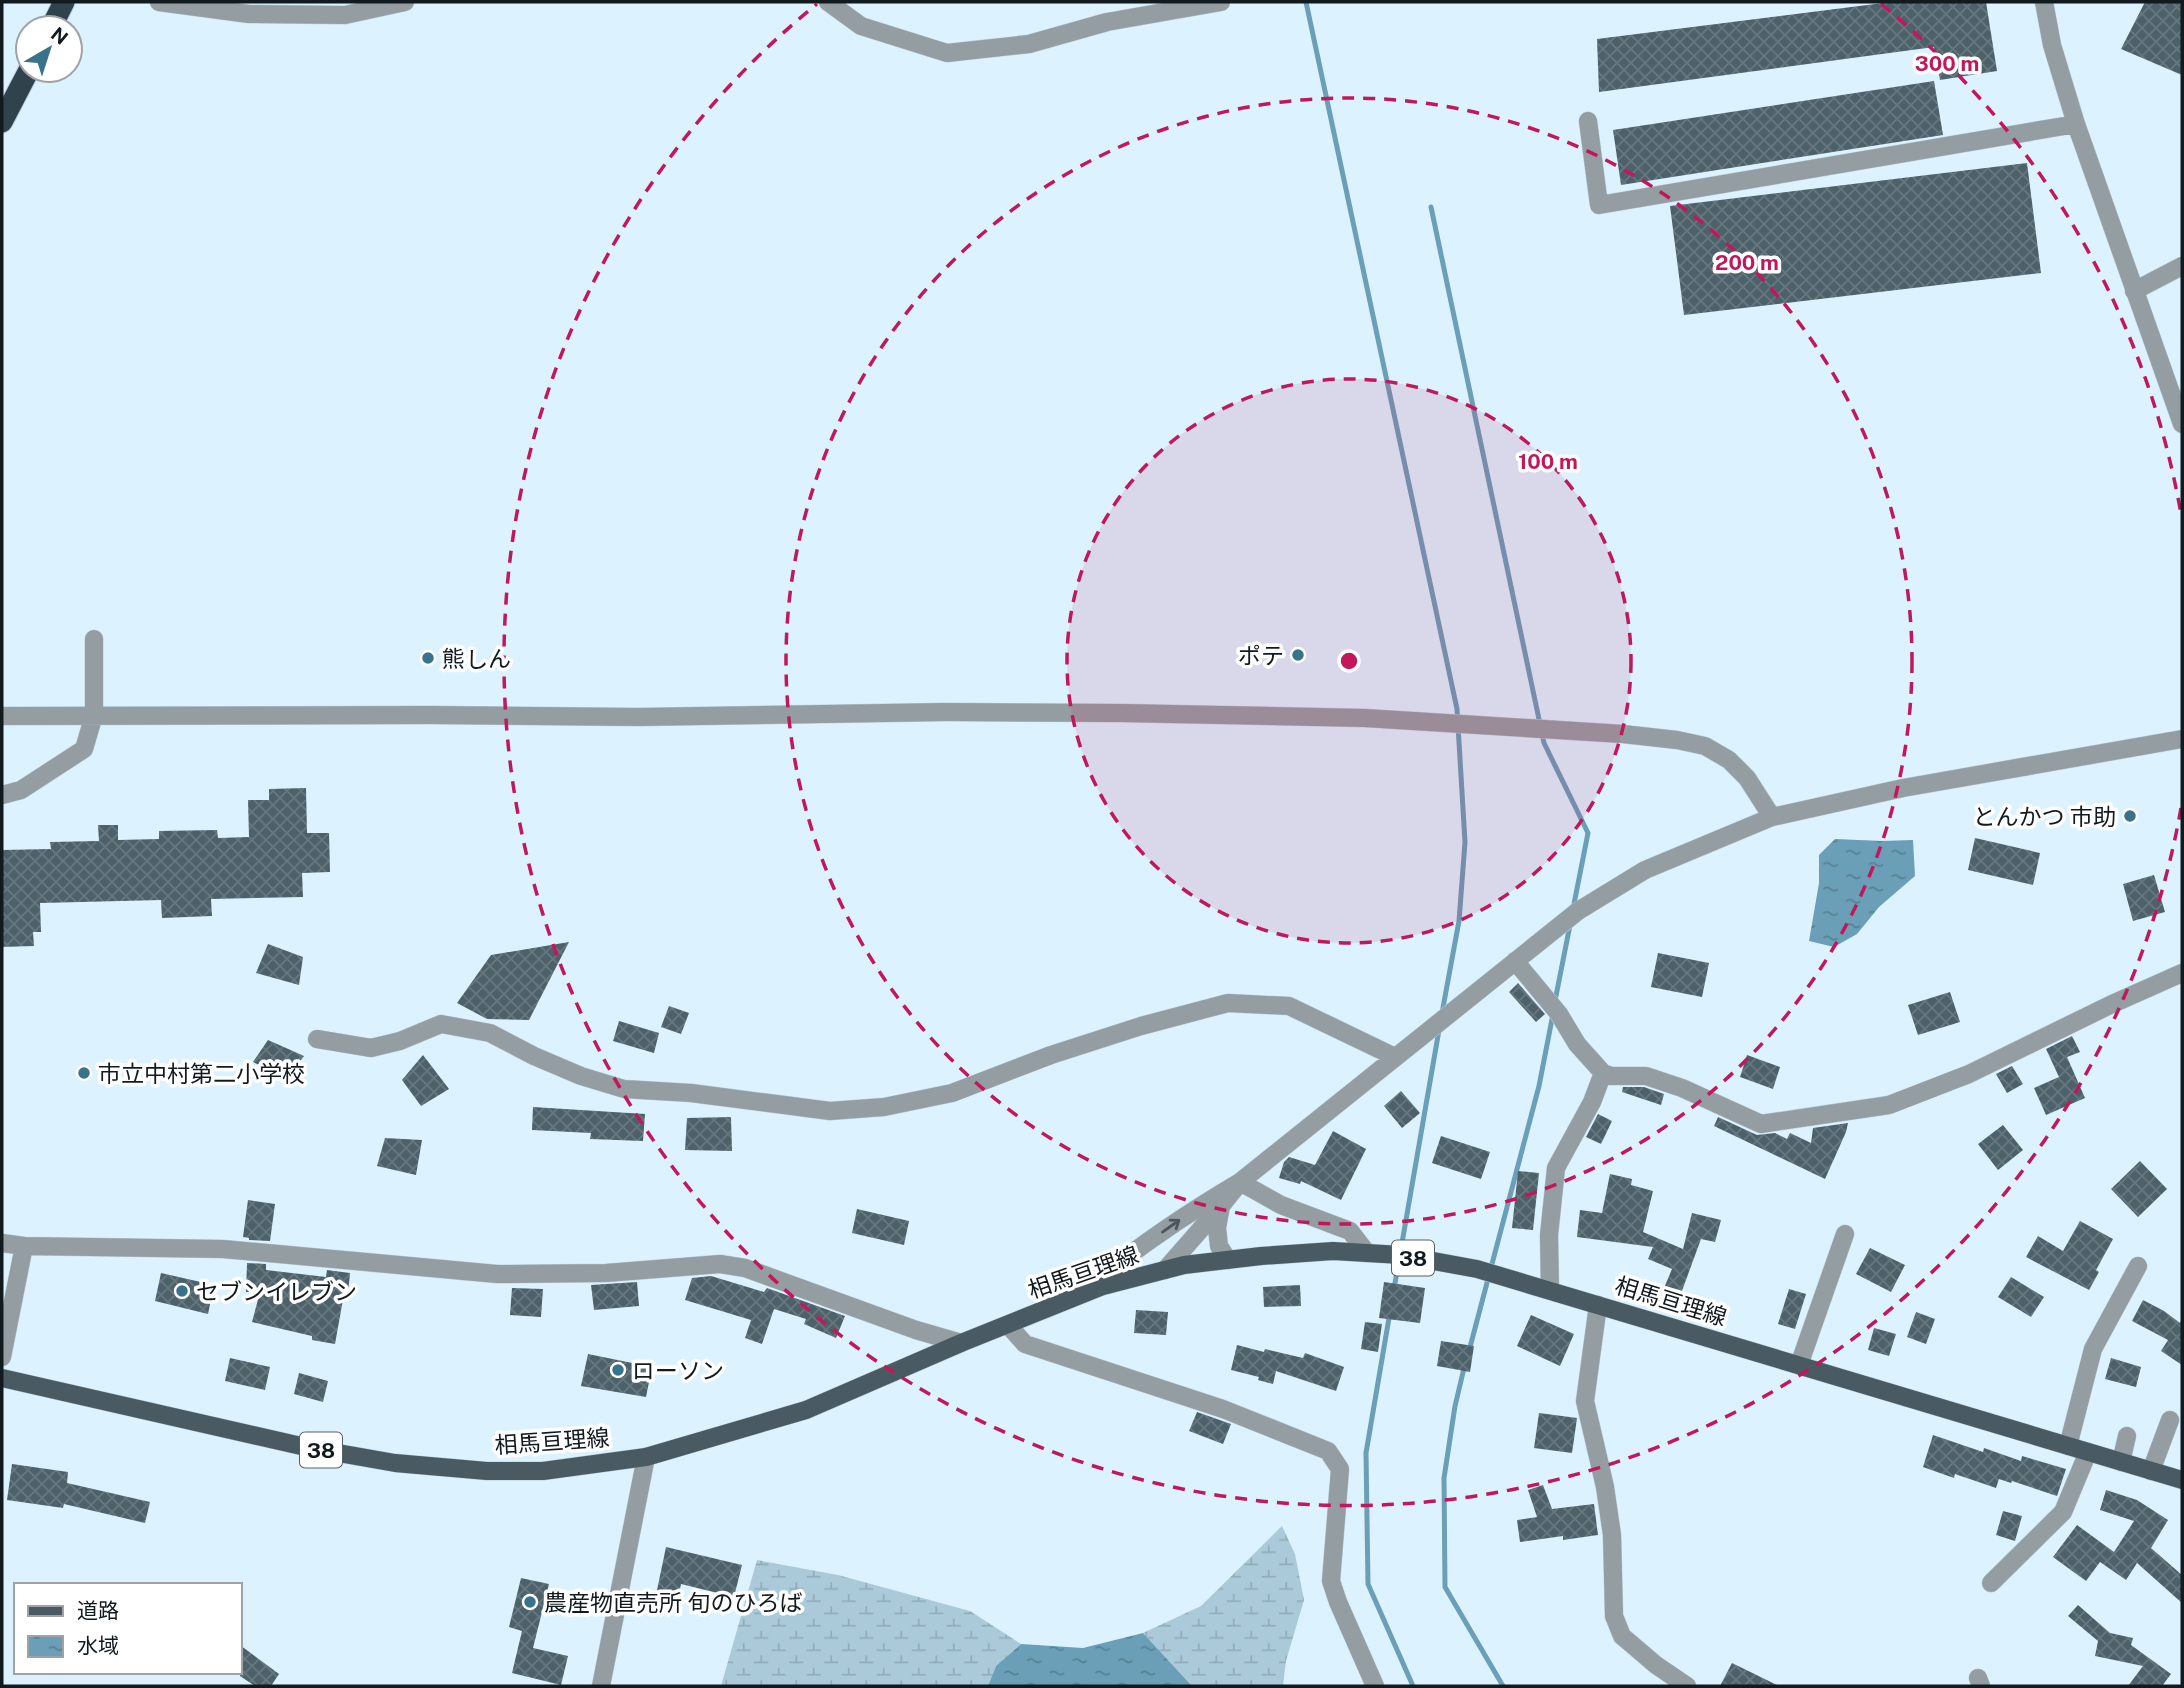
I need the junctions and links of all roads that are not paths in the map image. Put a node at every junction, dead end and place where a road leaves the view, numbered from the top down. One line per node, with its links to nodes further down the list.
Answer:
1 (159, 2): 7 (street)
2 (314, 2): 7 (street)
3 (405, 2): 7 (street)
4 (828, 2): 5 (street)
5 (1221, 2)
6 (2044, 2): 11 (street)
7 (345, 15)
8 (22, 84): 10 (highway)
9 (1588, 121): 11 (street)
10 (2, 122)
11 (2076, 124): 13 (street)
12 (2182, 267): 13 (street)
13 (2134, 291): 14 (street)
14 (2182, 424)
15 (94, 639): 17 (street)
16 (2, 716): 17 (street)
17 (94, 716): 19 (street); 20 (street)
18 (2182, 739): 20 (street)
19 (2, 795)
20 (1772, 817): 21 (street)
21 (1515, 961): 24 (street); 25 (street)
22 (2182, 973): 25 (street)
23 (317, 1039): 24 (street)
24 (1395, 1057): 26 (street)
25 (1603, 1073): 35 (street)
26 (1240, 1182): 27 (street); 31 (street); 36 (street, one-way to 26)
27 (1221, 1206): 32 (street); 34 (street)
28 (1845, 1234): 41 (street)
29 (2, 1243): 30 (street)
30 (24, 1246): 39 (street); 40 (street)
31 (1367, 1253): 32 (main road, 相馬亘理線 / 38); 35 (main road, 相馬亘理線 / 38)
32 (1228, 1260): 34 (main road, 相馬亘理線 / 38)
33 (2138, 1266): 45 (street)
34 (1165, 1270): 36 (main road, 相馬亘理線 / 38)
35 (1550, 1290): 37 (main road, 相馬亘理線 / 38)
36 (1077, 1297): 38 (main road, 相馬亘理線 / 38)
37 (1598, 1304): 41 (main road, 相馬亘理線 / 38); 54 (street)
38 (1007, 1325): 39 (main road, 相馬亘理線 / 38); 53 (street)
39 (961, 1343): 47 (main road, 相馬亘理線 / 38)
40 (2, 1357)
41 (1799, 1365): 45 (main road, 相馬亘理線 / 38)
42 (2, 1378): 47 (main road, 相馬亘理線 / 38)
43 (2170, 1420): 49 (street)
44 (2127, 1436): 48 (street)
45 (2068, 1447): 46 (main road, 相馬亘理線 / 38)
46 (2088, 1452): 48 (main road, 相馬亘理線 / 38); 51 (street)
47 (646, 1457): 52 (street)
48 (2121, 1462): 49 (main road, 相馬亘理線 / 38)
49 (2151, 1471): 50 (main road, 相馬亘理線 / 38)
50 (2182, 1480)
51 (1991, 1583)
52 (601, 1686)
53 (1375, 1686)
54 (1687, 1686)

